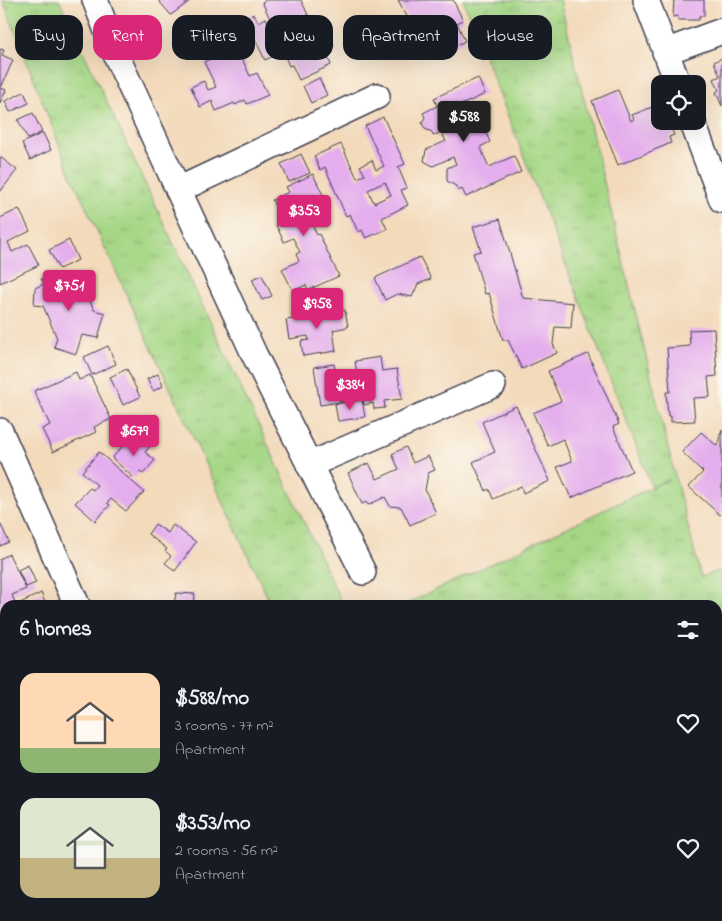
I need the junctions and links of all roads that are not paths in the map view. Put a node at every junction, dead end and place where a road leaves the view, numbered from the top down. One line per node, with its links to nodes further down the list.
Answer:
1 (95, 0): 8 (street)
2 (646, 0): 4 (street)
3 (722, 30): 4 (street)
4 (665, 52): 5 (street)
5 (674, 75)
6 (377, 96): 8 (street)
7 (695, 130): 9 (street)
8 (178, 190): 12 (street)
9 (722, 200)
10 (493, 385): 12 (street)
11 (0, 431): 14 (street)
12 (309, 465): 13 (street)
13 (363, 572)
14 (75, 600)

